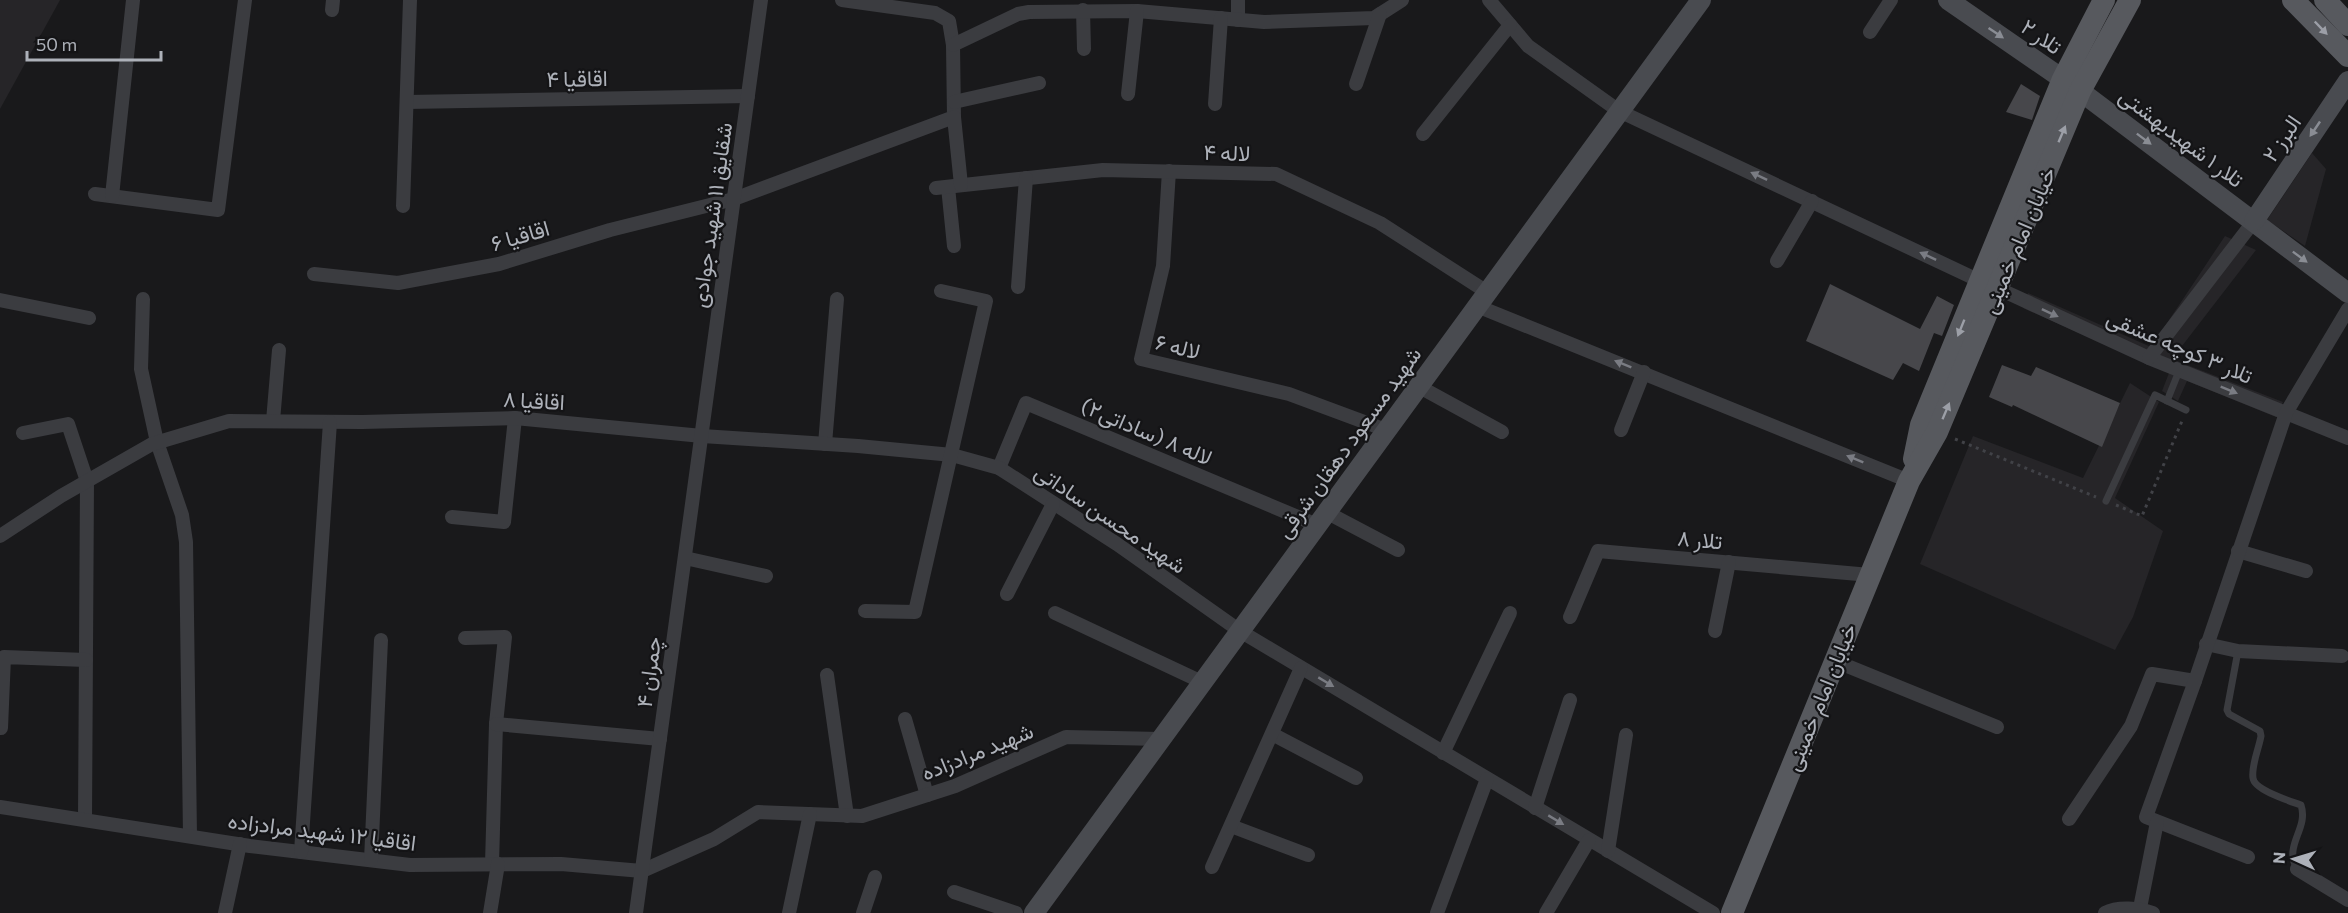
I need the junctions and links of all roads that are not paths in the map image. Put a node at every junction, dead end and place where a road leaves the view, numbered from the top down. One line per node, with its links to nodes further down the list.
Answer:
1 (133, 0): 44 (street)
2 (245, 0): 44 (street)
3 (410, 0): 34 (street)
4 (761, 0): 33 (street, شقایق ۱۱ شهید جوادی)
5 (842, 0): 25 (street)
6 (1238, 0): 21 (street)
7 (1402, 0): 19 (street)
8 (1489, 0): 22 (street, تلار ۳ کوچه عشقی)
9 (1701, 0): 37 (main road, شهید مسعود دهقان شرقی)
10 (1891, 0): 24 (street)
11 (1948, 0): 31 (main road, تلار ۲, one-way to 31)
12 (2104, 0): 31 (main road, خیابان امام خمینی)
13 (2130, 0): 31 (main road, خیابان امام خمینی)
14 (2293, 0): 27 (main road, one-way to 27)
15 (2325, 0): 23 (main road)
16 (1018, 7): 18 (street); 25 (street)
17 (1128, 7): 18 (street); 20 (street); 32 (street)
18 (1083, 10): 26 (street)
19 (1380, 14): 21 (street); 30 (street)
20 (1221, 18): 21 (street); 36 (street)
21 (1238, 20)
22 (1510, 25): 37 (street, تلار ۳ کوچه عشقی); 39 (street)
23 (2348, 25)
24 (1870, 32)
25 (953, 45): 35 (street)
26 (1083, 50)
27 (2348, 56)
28 (2348, 81): 48 (main road, البرز ۲, one-way to 48)
29 (1039, 83): 35 (street)
30 (1356, 84)
31 (2072, 85): 48 (main road, تلار ۱ شهیدبهشتی, one-way to 48); 52 (main road, خیابان امام خمینی)
32 (1128, 94)
33 (748, 96): 34 (street, اقاقیا ۴); 45 (street, شقایق ۱۱ شهید جوادی)
34 (407, 102): 47 (street)
35 (954, 102): 38 (street)
36 (1215, 104)
37 (1619, 111): 46 (street, تلار ۳ کوچه عشقی, one-way to 37); 58 (main road, شهید مسعود دهقان شرقی)
38 (954, 117): 42 (street); 45 (street, اقاقیا ۶)
39 (1423, 134)
40 (1169, 171): 41 (street, لاله ۴); 58 (street, لاله ۴); 73 (street, لاله ۶)
41 (1026, 178): 42 (street, لاله ۴); 53 (street)
42 (948, 187): 49 (street)
43 (95, 194): 44 (street)
44 (112, 196)
45 (734, 199): 51 (street, اقاقیا ۶); 77 (street, شقایق ۱۱ شهید جوادی)
46 (1812, 201): 50 (street); 52 (street, تلار ۳ کوچه عشقی, one-way to 46)
47 (403, 206)
48 (2254, 221): 55 (main road, تلار ۱ شهیدبهشتی, one-way to 55); 63 (street)
49 (954, 246)
50 (1778, 261)
51 (314, 274)
52 (1989, 285): 63 (street, تلار ۳ کوچه عشقی, one-way to 63); 84 (main road, خیابان امام خمینی, one-way to 52); 84 (main road, خیابان امام خمینی, one-way to 84)
53 (1018, 287)
54 (941, 291): 81 (street)
55 (2348, 293)
56 (143, 299): 79 (street)
57 (837, 299): 80 (street)
58 (1482, 299): 65 (street, لاله ۴, one-way to 58); 66 (main road, شهید مسعود دهقان شرقی)
59 (0, 300): 61 (street)
60 (2348, 309): 69 (street)
61 (89, 318)
62 (279, 350): 71 (street)
63 (2150, 358): 64 (street, تلار ۳ کوچه عشقی)
64 (2179, 371): 67 (lane); 69 (street, تلار ۳ کوچه عشقی, one-way to 69)
65 (1644, 372): 74 (street); 84 (street, لاله ۴, one-way to 65)
66 (1418, 386): 73 (main road, شهید مسعود دهقان شرقی); 75 (street)
67 (2167, 401): 68 (lane); 85 (lane)
68 (2186, 410)
69 (2286, 413): 78 (street, تلار ۳ کوچه عشقی); 91 (street)
70 (515, 418): 72 (street, اقاقیا ۸); 77 (street, اقاقیا ۸); 87 (street)
71 (273, 421): 72 (street, اقاقیا ۸); 79 (street, اقاقیا ۸)
72 (330, 422): 140 (street)
73 (1386, 430): 88 (main road, شهید مسعود دهقان شرقی)
74 (1621, 430)
75 (1502, 432)
76 (23, 433): 83 (street)
77 (702, 436): 80 (street, اقاقیا ۸); 92 (street, چمران ۴)
78 (2348, 438)
79 (157, 442): 83 (street, اقاقیا ۸); 136 (street)
80 (825, 444): 81 (street, شهید محسن ساداتی)
81 (952, 455): 82 (street, شهید محسن ساداتی); 98 (street)
82 (999, 468): 86 (street, شهید محسن ساداتی); 88 (street, لاله ۸ (ساداتی۲))
83 (87, 481): 89 (street, اقاقیا ۸); 109 (street)
84 (1909, 481): 95 (main road, خیابان امام خمینی)
85 (2106, 501)
86 (1053, 504): 97 (street); 102 (street, شهید محسن ساداتی)
87 (452, 517)
88 (1322, 518): 90 (street); 102 (main road, شهید مسعود دهقان شرقی)
89 (0, 536)
90 (1398, 550)
91 (2238, 550): 94 (street); 106 (street)
92 (685, 558): 96 (street); 122 (street, چمران ۴)
93 (1729, 562): 95 (street, تلار ۸); 101 (street, تلار ۸); 103 (street)
94 (2306, 571)
95 (1870, 575): 110 (main road, خیابان امام خمینی)
96 (766, 576)
97 (1007, 594)
98 (865, 611)
99 (1510, 612): 124 (street)
100 (1055, 613): 114 (street)
101 (1570, 617)
102 (1240, 631): 111 (street, شهید محسن ساداتی); 114 (main road, شهید مسعود دهقان شرقی)
103 (1714, 631)
104 (465, 638): 117 (street)
105 (381, 640): 143 (street)
106 (2206, 644): 107 (street); 113 (street)
107 (2238, 651): 108 (street); 146 (lane)
108 (2342, 656)
109 (86, 660): 118 (street); 132 (street)
110 (1835, 661): 119 (street); 163 (main road, خیابان امام خمینی)
111 (1302, 668): 120 (street); 124 (street, شهید محسن ساداتی, one-way to 124)
112 (827, 675): 131 (street)
113 (2195, 681): 133 (street); 134 (street)
114 (1202, 682): 123 (main road, شهید مسعود دهقان شرقی)
115 (1570, 700): 129 (street)
116 (905, 719): 127 (street)
117 (496, 724): 122 (street); 144 (street)
118 (1, 728)
119 (1997, 728)
120 (1272, 734): 125 (street); 135 (street)
121 (1626, 735): 139 (street)
122 (660, 739): 147 (street, چمران ۴)
123 (1161, 739): 127 (street, شهید مرادزاده); 159 (main road, شهید مسعود دهقان شرقی)
124 (1443, 753): 126 (street, شهید محسن ساداتی)
125 (1356, 778)
126 (1487, 779): 129 (street, شهید محسن ساداتی); 160 (street)
127 (927, 795): 131 (street, شهید مرادزاده)
128 (0, 807): 132 (street, اقاقیا ۱۲ شهید مرادزاده)
129 (1535, 808): 137 (street, شهید محسن ساداتی, one-way to 137)
130 (810, 814): 131 (street, شهید مرادزاده); 147 (street, شهید مرادزاده); 156 (street)
131 (847, 816)
132 (85, 819): 136 (street, اقاقیا ۱۲ شهید مرادزاده)
133 (2069, 819)
134 (2157, 822): 142 (street); 152 (street)
135 (1231, 825): 141 (street); 145 (street)
136 (190, 836): 138 (street, اقاقیا ۱۲ شهید مرادزاده)
137 (1589, 840): 139 (street, شهید محسن ساداتی); 161 (street)
138 (240, 844): 140 (street, اقاقیا ۱۲ شهید مرادزاده); 153 (street)
139 (1608, 851): 162 (street, شهید محسن ساداتی)
140 (301, 852): 143 (street, اقاقیا ۱۲ شهید مرادزاده)
141 (1308, 855)
142 (2248, 857)
143 (371, 860): 144 (street, اقاقیا ۱۲ شهید مرادزاده)
144 (495, 864): 147 (street, اقاقیا ۱۲ شهید مرادزاده); 154 (street)
145 (1212, 867)
146 (2297, 869): 150 (street)
147 (642, 871): 155 (street, چمران ۴)
148 (875, 877): 157 (street)
149 (954, 892): 158 (street)
150 (2348, 900)
151 (2348, 907): 165 (street)
152 (2147, 911): 164 (street)
153 (225, 913)
154 (490, 913)
155 (636, 913)
156 (789, 913)
157 (864, 913)
158 (1016, 913)
159 (1034, 913)
160 (1437, 913)
161 (1546, 913)
162 (1713, 913)
163 (1732, 913)
164 (2105, 913)
165 (2343, 913)

